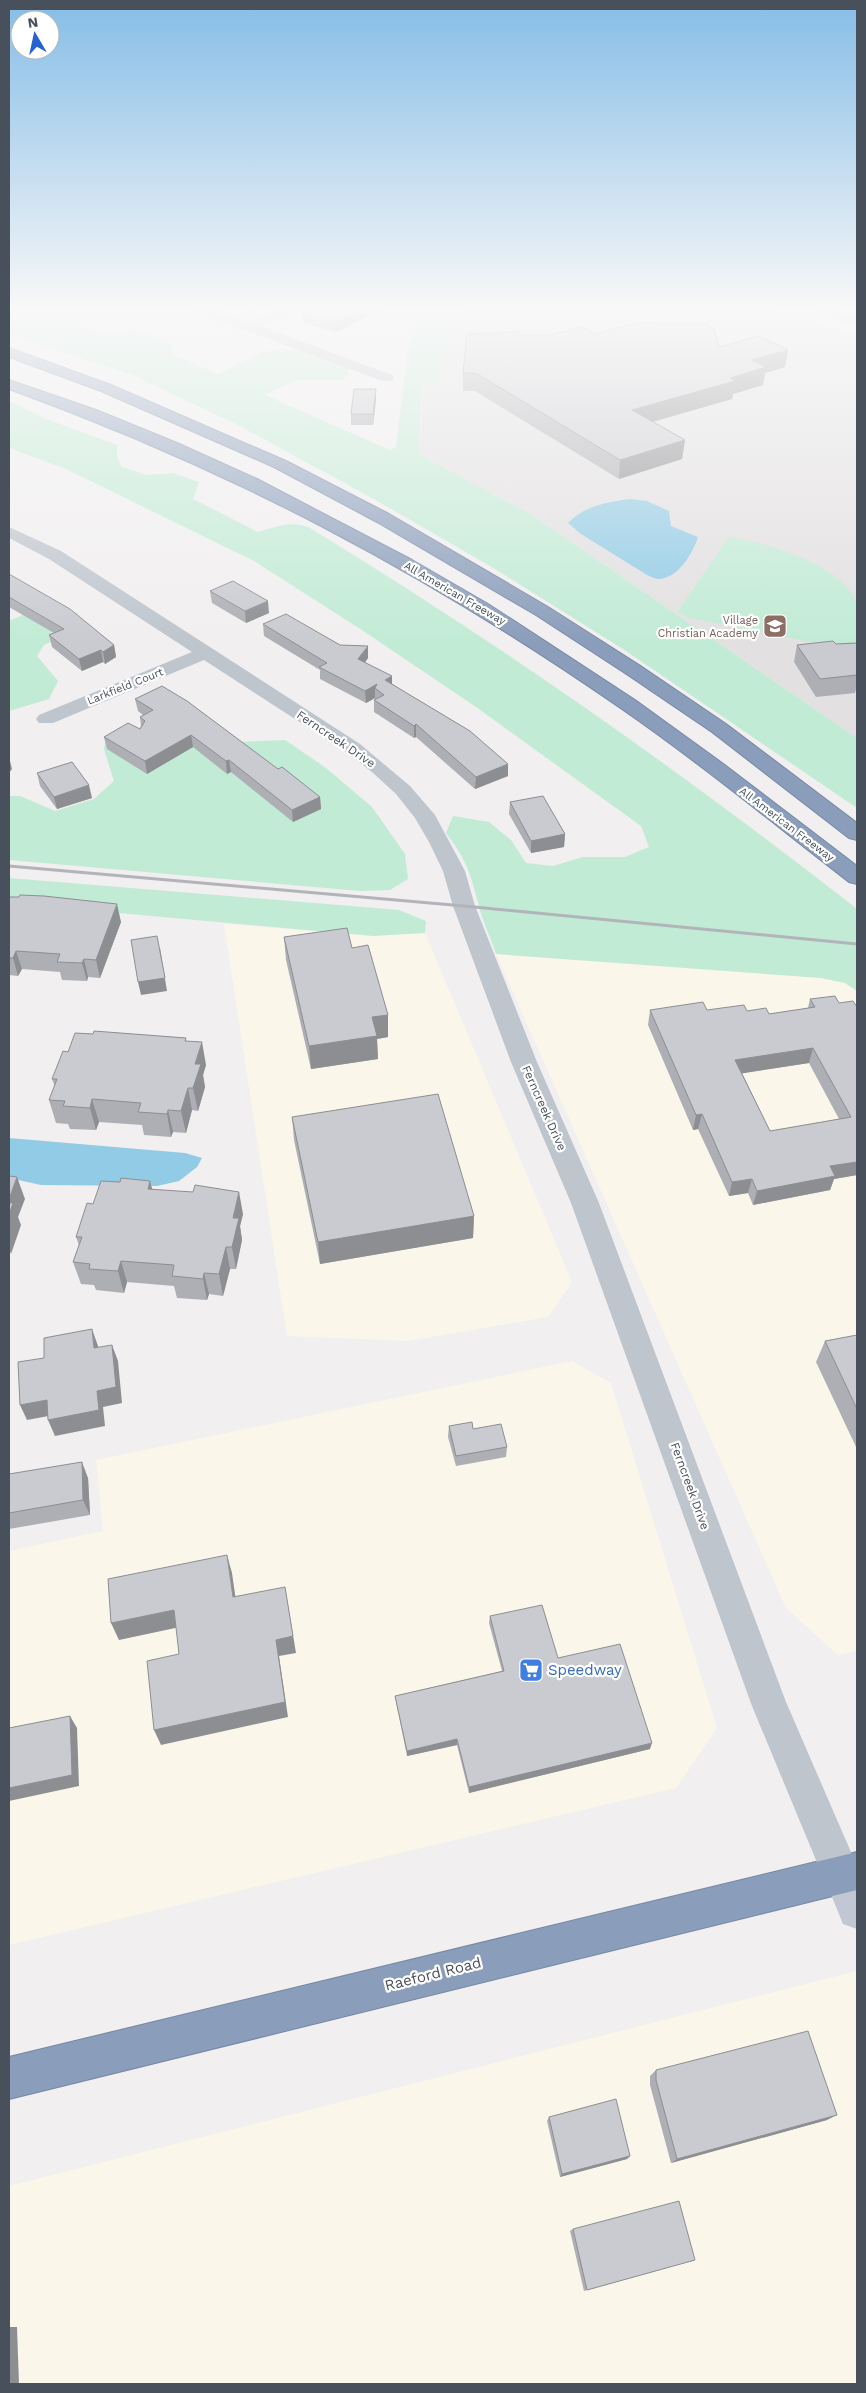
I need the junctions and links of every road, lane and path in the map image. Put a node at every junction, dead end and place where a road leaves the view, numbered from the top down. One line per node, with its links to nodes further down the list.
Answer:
1 (107, 421): 7 (highway, All American Freeway)
2 (181, 421): 6 (highway)
3 (9, 532): 4 (street, Ferncreek Drive)
4 (204, 654): 5 (street, Larkfield Court); 8 (street, Ferncreek Drive)
5 (46, 719)
6 (857, 833)
7 (857, 878)
8 (852, 1885): 9 (highway, Raeford Road)
9 (9, 2078)

